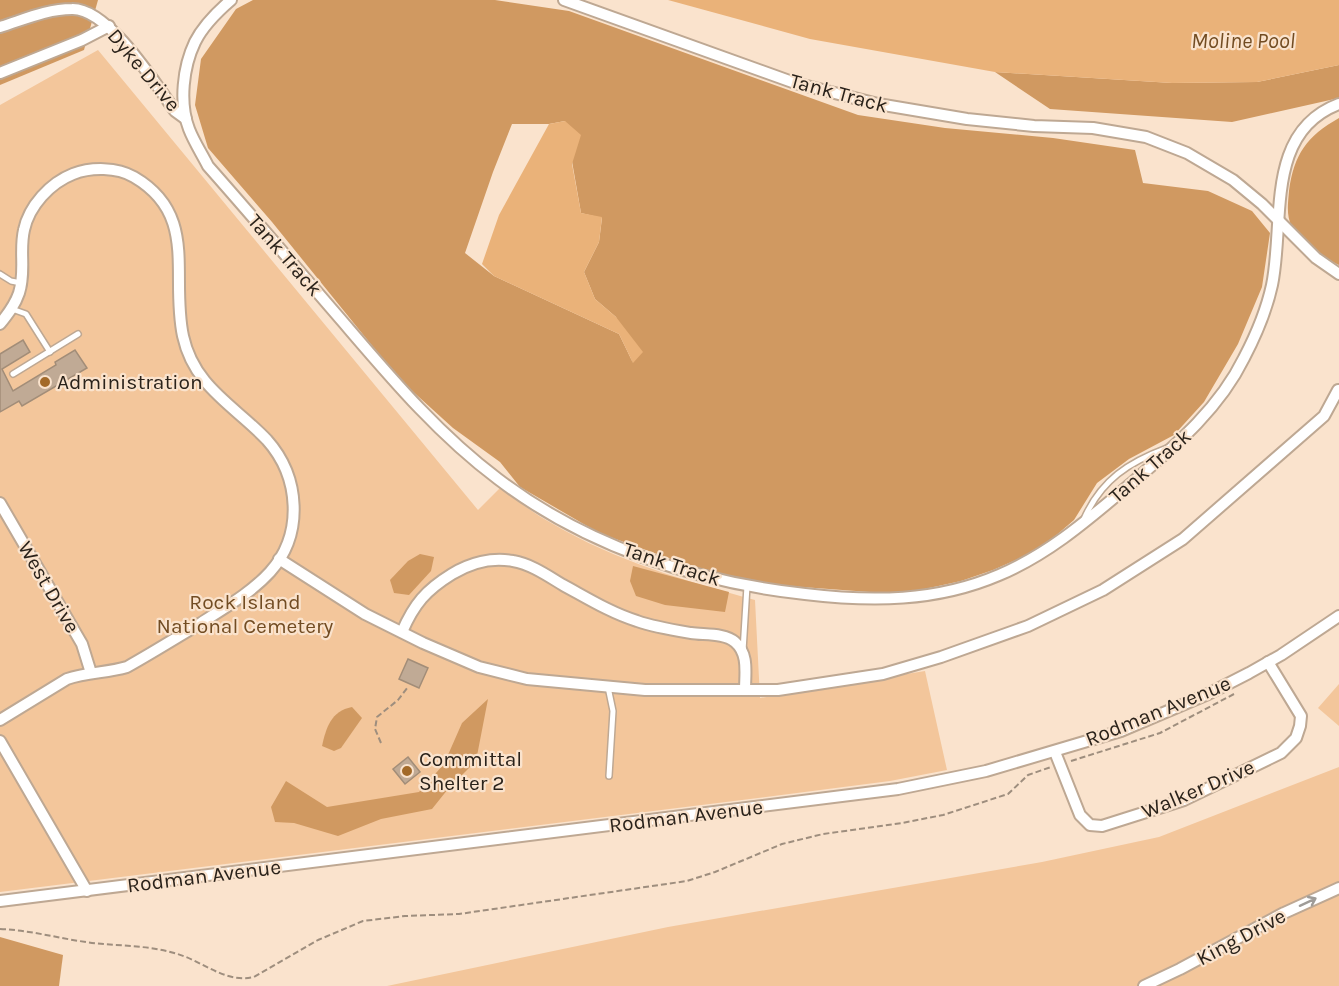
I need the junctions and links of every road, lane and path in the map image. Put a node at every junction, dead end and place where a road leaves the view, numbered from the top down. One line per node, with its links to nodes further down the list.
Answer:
1 (231, 0): 7 (street, Tank Track)
2 (564, 0): 8 (street, Tank Track)
3 (0, 27): 4 (street, Dyke Drive)
4 (109, 27): 5 (street); 7 (street, Dyke Drive)
5 (0, 73)
6 (1339, 104): 8 (street, Tank Track)
7 (186, 119): 22 (street, Tank Track)
8 (1279, 222): 10 (street, Tank Track); 18 (street, Tank Track)
9 (0, 274): 11 (lane)
10 (1339, 274)
11 (21, 283): 12 (street); 21 (street)
12 (12, 309): 13 (street); 15 (lane)
13 (0, 324)
14 (78, 334): 15 (lane)
15 (50, 352): 16 (lane)
16 (13, 374)
17 (1338, 390): 30 (street)
18 (1174, 446): 20 (street, Tank Track); 20 (lane)
19 (0, 503): 27 (street, West Drive)
20 (1081, 525): 22 (street, Tank Track)
21 (279, 559): 24 (street); 27 (street)
22 (747, 586): 25 (lane)
23 (1339, 616): 26 (street, Rodman Avenue)
24 (402, 632): 25 (street); 29 (street)
25 (743, 652): 30 (street)
26 (1268, 662): 35 (street, Rodman Avenue); 36 (street, Walker Drive)
27 (91, 673): 32 (street)
28 (408, 687): 34 (path)
29 (608, 687): 30 (street); 37 (lane)
30 (745, 690)
31 (1241, 690): 36 (path)
32 (0, 720)
33 (0, 741): 39 (street)
34 (381, 742)
35 (1055, 752): 36 (street, Walker Drive); 39 (street, Rodman Avenue)
36 (1060, 765): 41 (path)
37 (609, 776)
38 (1339, 888): 42 (street, King Drive, one-way to 38)
39 (87, 891): 40 (street, Rodman Avenue)
40 (0, 901)
41 (0, 929)
42 (1144, 986)

